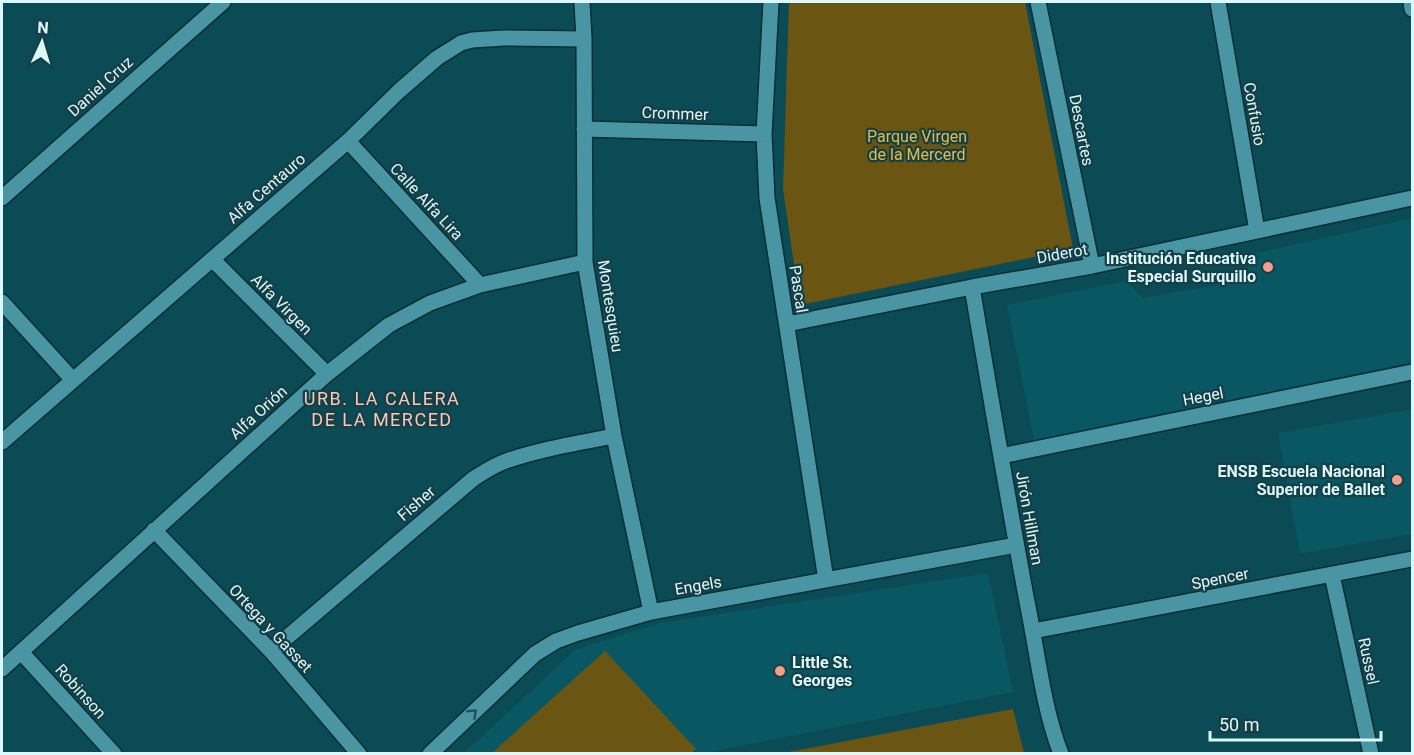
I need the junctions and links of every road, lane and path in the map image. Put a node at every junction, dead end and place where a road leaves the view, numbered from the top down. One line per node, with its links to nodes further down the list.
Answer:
1 (223, 2): 12 (street, Daniel Cruz)
2 (582, 2): 8 (street, Montesquieu)
3 (771, 2): 10 (street, Pascal)
4 (1038, 2): 17 (street, Descartes)
5 (1218, 2): 14 (street, Confusio)
6 (1411, 2): 7 (street)
7 (1413, 9)
8 (584, 39): 9 (street, Montesquieu); 11 (street, Alfa Centauro)
9 (584, 129): 10 (street, Crommer); 16 (street, Montesquieu)
10 (764, 134): 21 (street, Pascal)
11 (348, 141): 15 (street, Alfa Centauro); 18 (street, Calle Alfa Lira)
12 (2, 198)
13 (1413, 198): 14 (street, Diderot)
14 (1257, 231): 17 (street, Diderot)
15 (212, 259): 23 (street, Alfa Virgen); 24 (street, Alfa Centauro)
16 (585, 262): 18 (street, Alfa Orión); 25 (street, Montesquieu)
17 (1092, 266): 19 (street, Diderot)
18 (480, 285): 23 (street, Alfa Orión)
19 (972, 287): 21 (street, Diderot); 27 (street, Jirón Hillman)
20 (2, 302): 24 (street)
21 (787, 324): 32 (street, Pascal)
22 (1413, 372): 27 (street, Hegel)
23 (327, 374): 28 (street, Alfa Orión)
24 (72, 379): 26 (street, Alfa Centauro)
25 (614, 436): 33 (street, Montesquieu); 35 (street, Fisher)
26 (2, 442)
27 (1001, 456): 29 (street, Jirón Hillman)
28 (154, 530): 35 (street, Ortega y Gasset); 36 (street, Alfa Orión)
29 (1016, 545): 32 (street, Engels); 34 (street, Jirón Hillman)
30 (1413, 559): 31 (street, Spencer)
31 (1332, 575): 34 (street, Spencer); 42 (street, Russel)
32 (826, 580): 33 (street, Engels)
33 (651, 612): 40 (street, Engels, one-way to 33)
34 (1033, 631): 41 (street, Jirón Hillman)
35 (271, 651): 39 (street, Ortega y Gasset)
36 (21, 652): 37 (street, Alfa Orión); 38 (street, Robinson)
37 (2, 669)
38 (114, 753)
39 (359, 753)
40 (430, 753)
41 (1061, 753)
42 (1371, 753)

